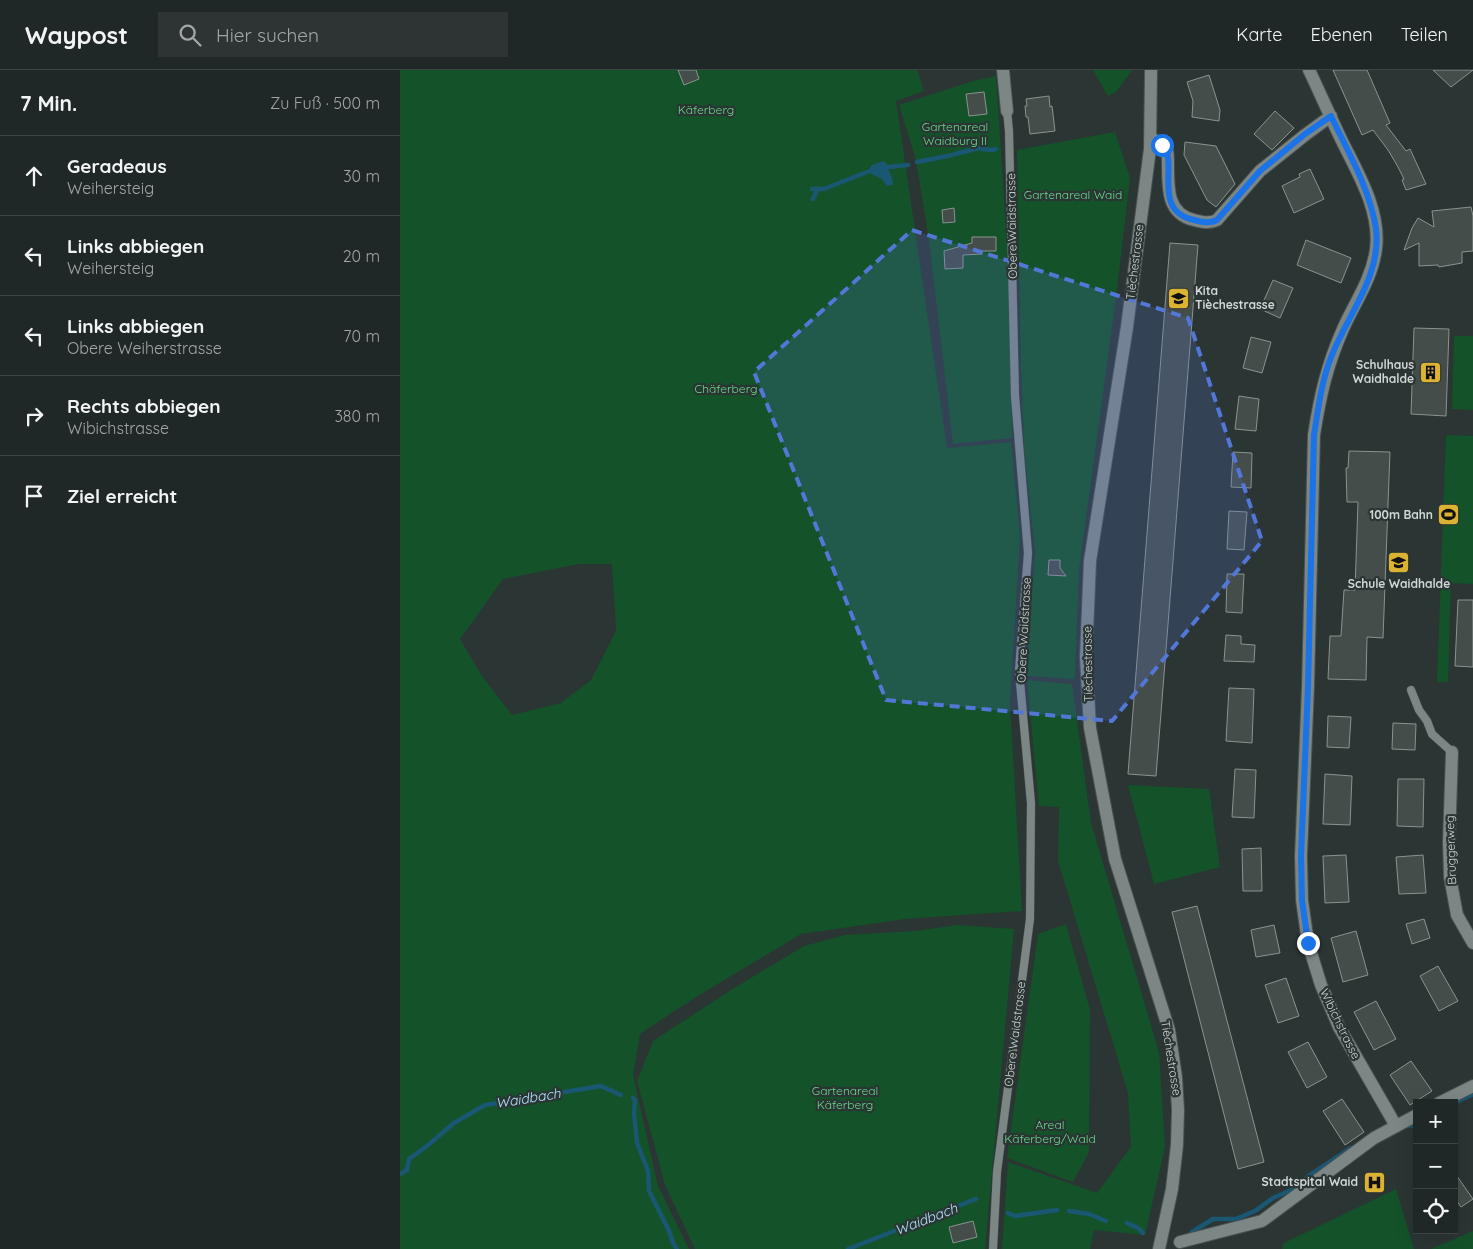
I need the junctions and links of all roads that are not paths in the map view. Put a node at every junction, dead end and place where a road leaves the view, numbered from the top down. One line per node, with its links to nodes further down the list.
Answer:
1 (1003, 70): 4 (street, Obere Waidstrasse)
2 (1151, 70): 6 (street, Tièchestrasse)
3 (1309, 70): 5 (street, Wibichstrasse)
4 (1006, 111): 15 (lane, Obere Waidstrasse)
5 (1331, 116): 6 (street); 13 (street, Wibichstrasse)
6 (1151, 138): 16 (street, Tièchestrasse)
7 (1411, 690): 8 (lane)
8 (1452, 752): 9 (street, Bruggerweg)
9 (1473, 943)
10 (1473, 1086): 11 (street)
11 (1447, 1099)
12 (1413, 1117): 13 (street)
13 (1396, 1126): 14 (street)
14 (1180, 1242)
15 (993, 1249)
16 (1159, 1249)

